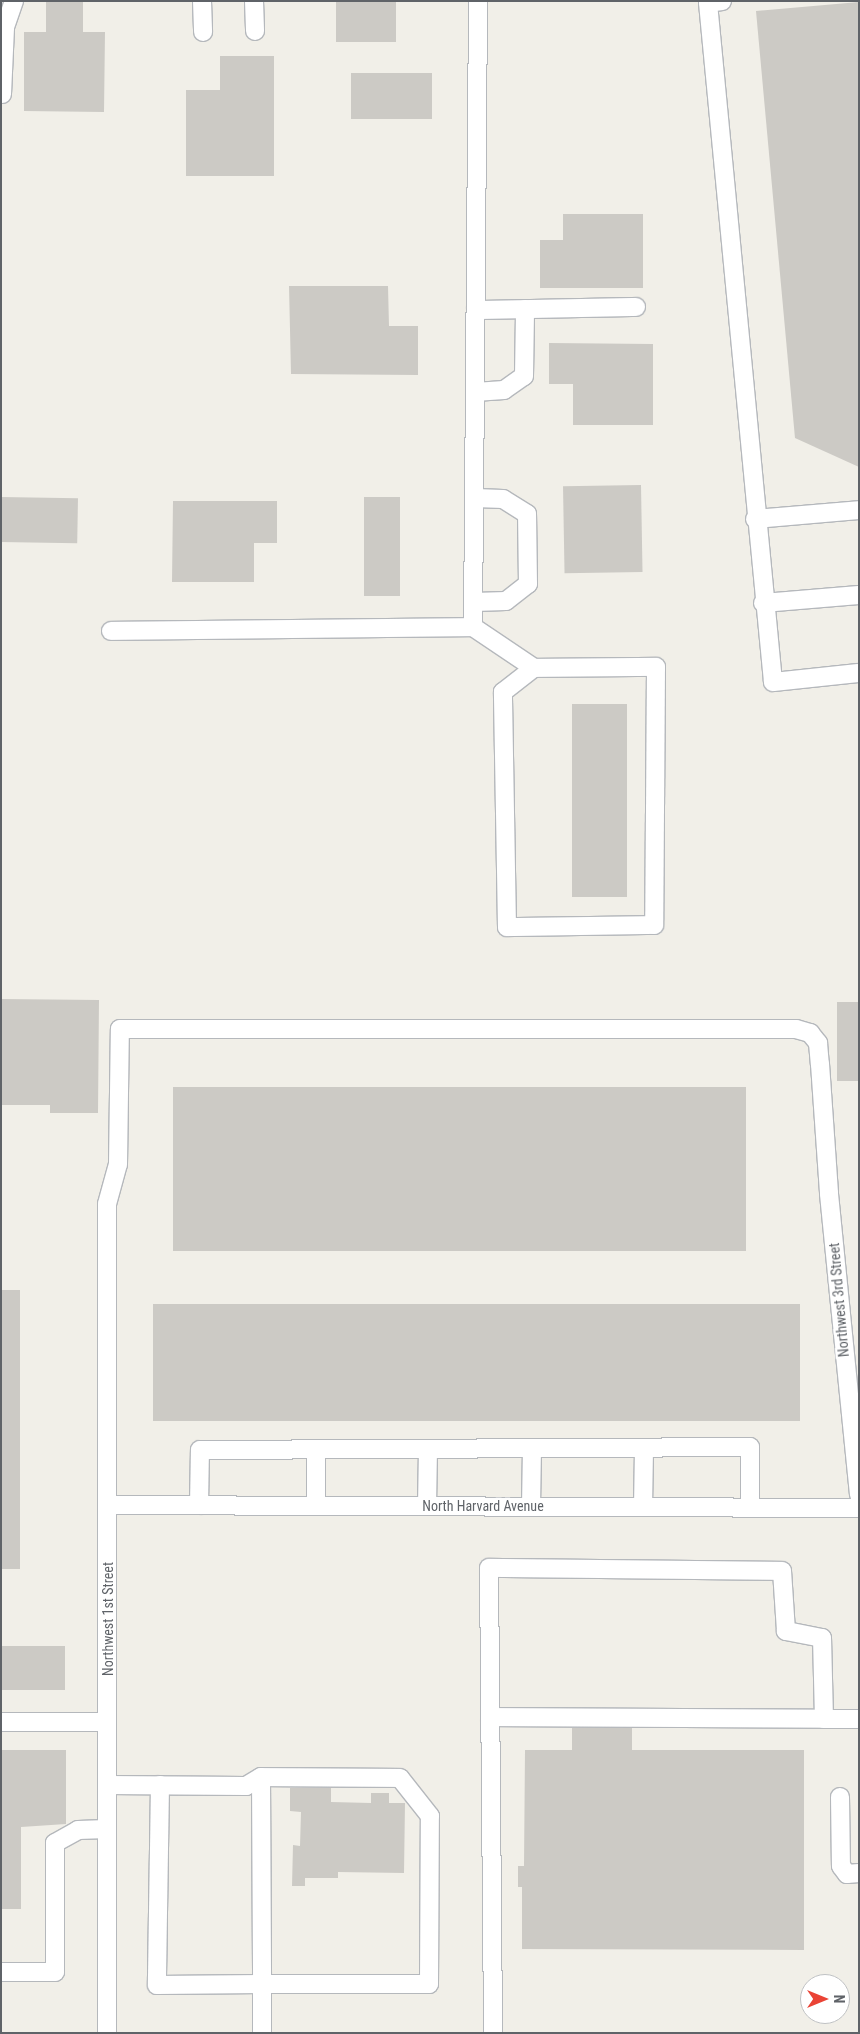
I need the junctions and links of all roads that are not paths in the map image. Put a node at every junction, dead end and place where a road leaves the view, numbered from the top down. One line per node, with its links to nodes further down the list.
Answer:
1 (14, 1): 8 (street)
2 (202, 1): 7 (street)
3 (254, 1): 6 (street)
4 (478, 1): 11 (street)
5 (712, 2): 15 (street)
6 (255, 31)
7 (203, 32)
8 (2, 94)
9 (636, 307): 10 (street)
10 (525, 309): 11 (street); 12 (street)
11 (476, 310): 12 (street)
12 (475, 392): 13 (street)
13 (475, 498): 17 (street); 17 (street)
14 (859, 510): 15 (street)
15 (755, 519): 18 (street)
16 (859, 596): 18 (street)
17 (474, 602): 19 (street)
18 (763, 603): 22 (street)
19 (473, 627): 20 (street); 21 (street)
20 (111, 631)
21 (534, 668): 21 (street)
22 (859, 674)
23 (107, 1204): 28 (street, Northwest 3rd Street); 29 (street, Northwest 1st Street)
24 (532, 1448): 25 (street); 27 (street); 33 (street)
25 (644, 1448): 34 (street); 35 (street)
26 (316, 1449): 27 (street); 30 (street); 31 (street)
27 (428, 1449): 32 (street)
28 (859, 1495)
29 (108, 1504): 30 (street, North Harvard Avenue); 41 (street, Northwest 1st Street)
30 (199, 1505): 31 (street, North Harvard Avenue)
31 (316, 1506): 32 (street, North Harvard Avenue)
32 (427, 1506): 33 (street, North Harvard Avenue)
33 (532, 1506): 34 (street, North Harvard Avenue)
34 (643, 1507): 35 (street, North Harvard Avenue)
35 (750, 1507): 36 (street, North Harvard Avenue)
36 (859, 1508)
37 (490, 1717): 38 (street); 38 (street); 52 (street)
38 (824, 1719): 39 (street)
39 (859, 1719)
40 (1, 1722): 41 (street)
41 (108, 1722): 43 (street, Northwest 1st Street)
42 (261, 1777): 44 (street); 49 (street); 49 (street)
43 (107, 1785): 44 (street); 46 (street, Northwest 1st Street)
44 (160, 1785): 49 (street)
45 (840, 1798): 47 (street)
46 (107, 1829): 48 (street); 50 (street, Northwest 1st Street)
47 (859, 1873)
48 (1, 1972)
49 (262, 1984): 51 (street)
50 (107, 2033)
51 (262, 2033)
52 (494, 2033)

